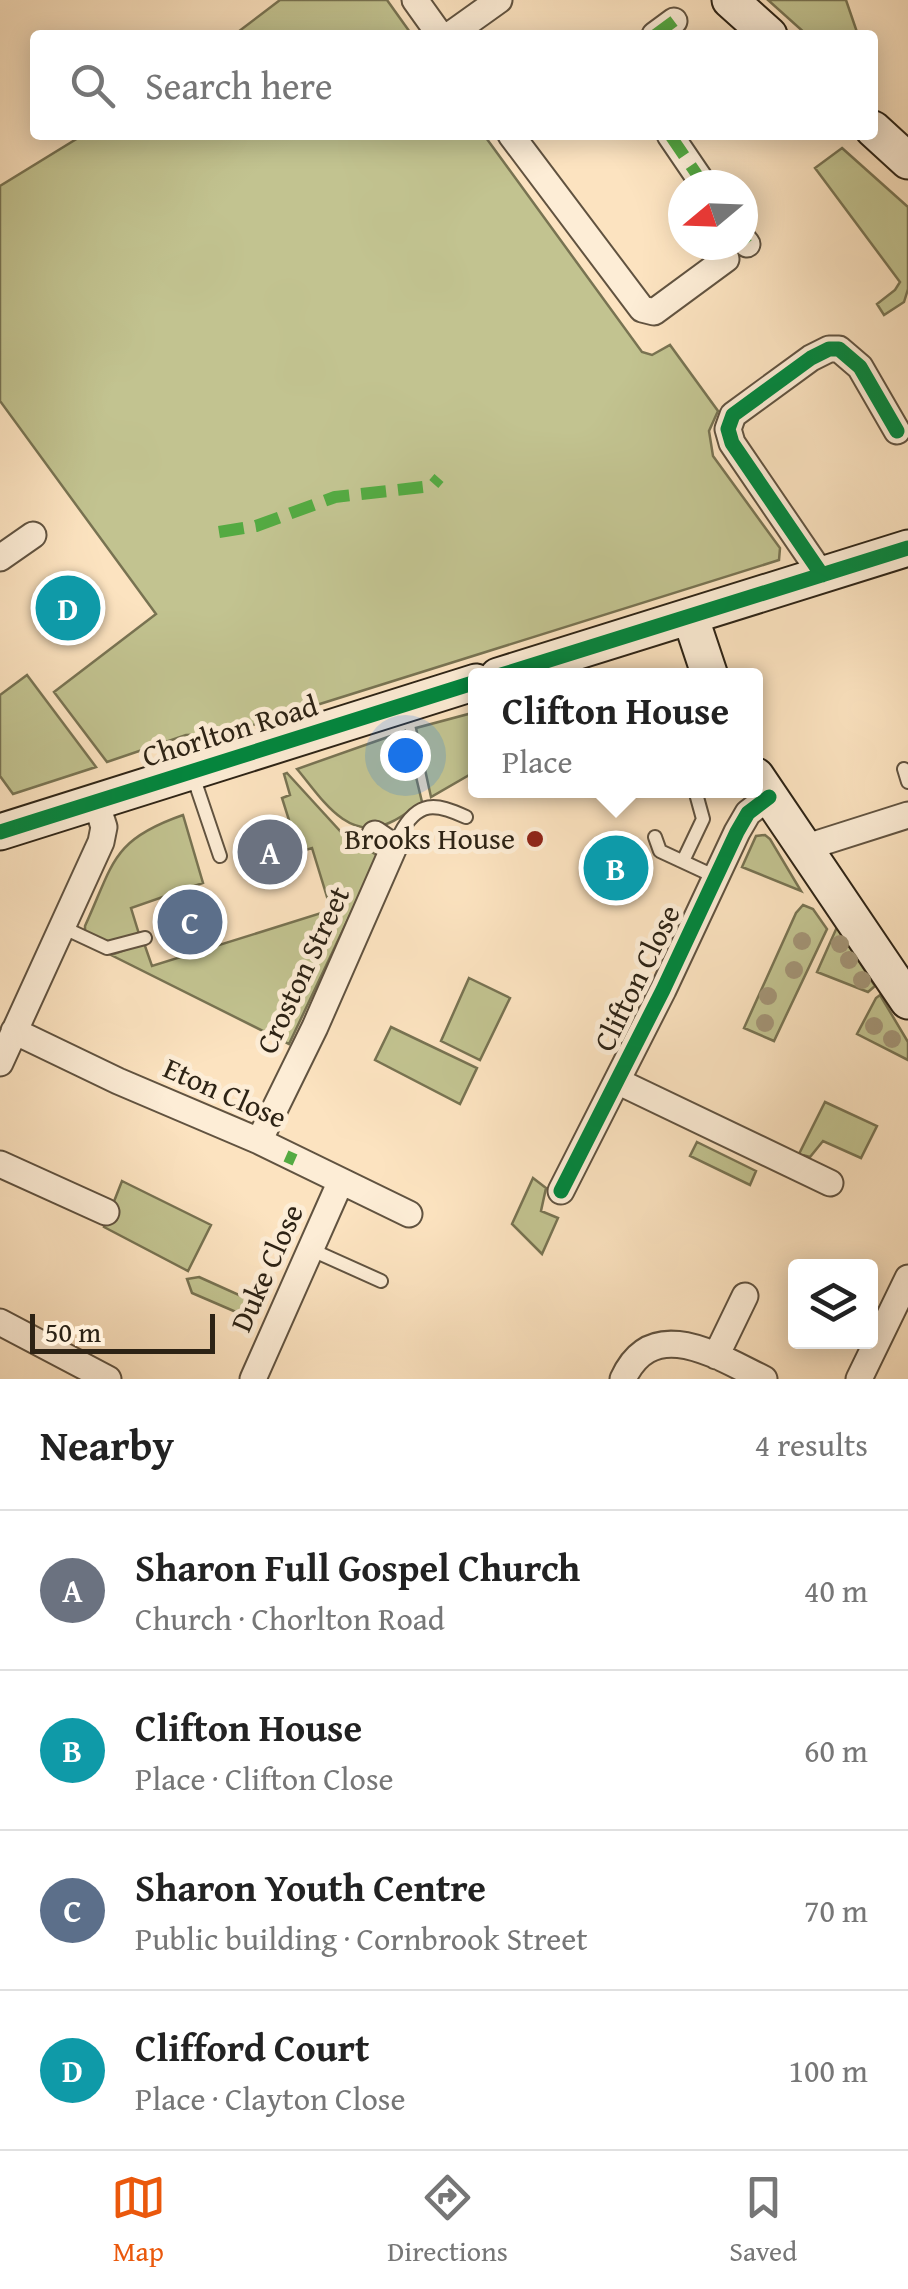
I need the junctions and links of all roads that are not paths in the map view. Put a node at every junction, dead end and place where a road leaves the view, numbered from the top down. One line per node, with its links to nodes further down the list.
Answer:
1 (415, 0): 4 (street)
2 (499, 0): 5 (street)
3 (730, 0): 6 (main road)
4 (436, 30)
5 (457, 30)
6 (763, 30)
7 (878, 134): 10 (main road)
8 (515, 140): 12 (street)
9 (673, 140): 11 (street)
10 (908, 161)
11 (694, 170)
12 (723, 260)
13 (894, 433): 17 (street)
14 (32, 535): 16 (street)
15 (908, 548): 17 (main road)
16 (0, 558)
17 (822, 575): 18 (main road)
18 (690, 616): 19 (main road); 20 (main road)
19 (524, 668)
20 (707, 668)
21 (468, 685): 22 (main road, Chorlton Road)
22 (192, 772): 26 (main road, Chorlton Road); 33 (lane)
23 (763, 786): 32 (main road)
24 (696, 798): 34 (lane)
25 (756, 798): 35 (street, Clifton Close)
26 (96, 802): 29 (main road, Chorlton Road); 36 (street)
27 (908, 815): 32 (street)
28 (466, 817): 31 (lane)
29 (0, 832)
30 (656, 837): 34 (lane)
31 (390, 838): 42 (street, Croston Street)
32 (804, 848): 38 (main road)
33 (220, 856)
34 (682, 861): 35 (lane)
35 (716, 877): 41 (street, Clifton Close)
36 (62, 927): 37 (lane); 39 (street)
37 (145, 938)
38 (908, 1000)
39 (14, 1031): 40 (street); 42 (street, Eton Close)
40 (0, 1062)
41 (617, 1080): 45 (street, Clifton Close); 46 (street, Clifton Close)
42 (259, 1141): 44 (street, Eton Close)
43 (0, 1164): 47 (street)
44 (340, 1182): 48 (street, Eton Close); 49 (street, Duke Close)
45 (830, 1183)
46 (562, 1191)
47 (106, 1212)
48 (410, 1214)
49 (312, 1250): 51 (lane); 56 (street, Duke Close)
50 (908, 1278): 59 (street)
51 (381, 1282)
52 (745, 1296): 54 (street)
53 (0, 1322): 55 (street)
54 (716, 1356): 57 (street); 58 (street)
55 (108, 1379)
56 (253, 1379)
57 (623, 1379)
58 (764, 1379)
59 (859, 1379)

